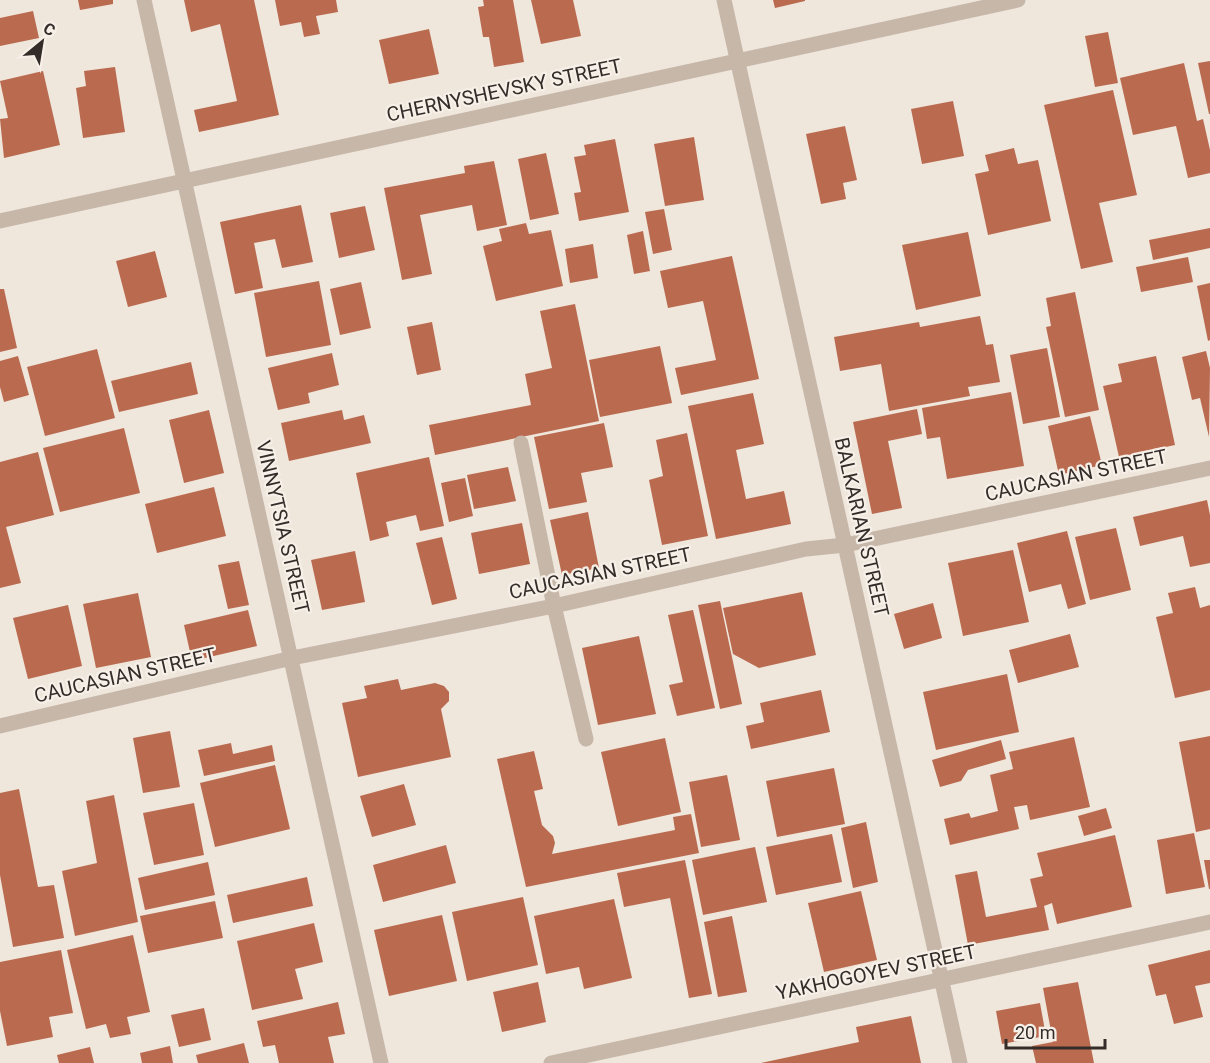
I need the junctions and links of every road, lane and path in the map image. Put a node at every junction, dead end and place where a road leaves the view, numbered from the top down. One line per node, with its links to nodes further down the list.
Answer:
1 (144, 0): 5 (street, VINNYTSIA STREET)
2 (724, 0): 4 (street, BALKARIAN STREET)
3 (1017, 0): 4 (street, CHERNYSHEVSKY STREET)
4 (737, 61): 5 (street, CHERNYSHEVSKY STREET); 9 (street, BALKARIAN STREET)
5 (183, 181): 6 (street, CHERNYSHEVSKY STREET); 11 (street, VINNYTSIA STREET)
6 (0, 221)
7 (522, 443): 10 (street)
8 (1210, 468): 9 (street, CAUCASIAN STREET)
9 (845, 545): 10 (street, CAUCASIAN STREET); 15 (street, BALKARIAN STREET)
10 (554, 606): 11 (street, CAUCASIAN STREET); 13 (street)
11 (292, 658): 12 (street, CAUCASIAN STREET); 16 (street, VINNYTSIA STREET)
12 (0, 726)
13 (586, 739)
14 (1210, 922): 15 (street, YAKHOGOYEV STREET)
15 (941, 979): 17 (street, YAKHOGOYEV STREET); 18 (street, BALKARIAN STREET)
16 (381, 1063)
17 (551, 1063)
18 (960, 1063)

